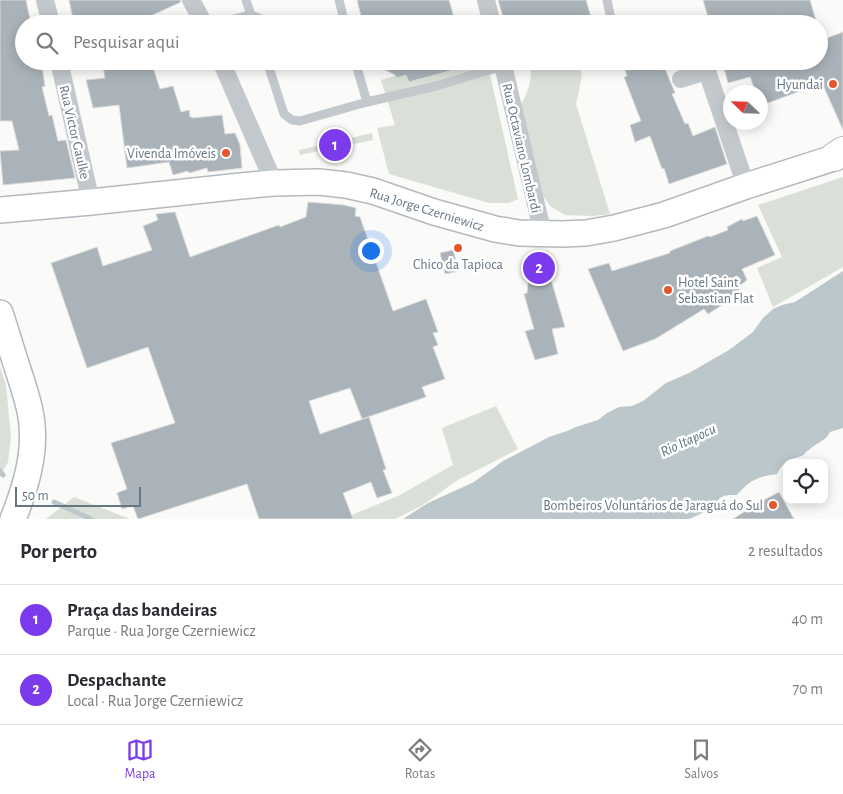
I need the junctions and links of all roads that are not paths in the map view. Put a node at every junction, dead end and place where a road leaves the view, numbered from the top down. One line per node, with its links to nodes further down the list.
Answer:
1 (46, 0): 7 (street)
2 (191, 0): 8 (street)
3 (246, 0): 9 (lane)
4 (339, 0): 10 (lane)
5 (486, 0): 11 (street)
6 (608, 0): 12 (lane)
7 (49, 15)
8 (199, 15)
9 (251, 15)
10 (343, 15)
11 (490, 15)
12 (610, 15)
13 (61, 70): 24 (street, Rua Victor Gaulke)
14 (224, 70): 22 (street)
15 (270, 70): 20 (lane)
16 (358, 70): 20 (lane)
17 (486, 70): 20 (lane)
18 (509, 70): 27 (street, Rua Octaviano Lombardi)
19 (681, 79): 23 (street)
20 (367, 102)
21 (840, 154): 23 (main road, Rua Jorge Czerniewicz)
22 (274, 183): 24 (main road, Rua Jorge Czerniewicz); 27 (main road, Rua Jorge Czerniewicz)
23 (746, 186): 27 (main road, Rua Jorge Czerniewicz)
24 (91, 202): 25 (main road, Rua Jorge Czerniewicz)
25 (10, 209): 26 (main road)
26 (0, 228)
27 (543, 234)
28 (0, 313): 29 (main road)
29 (13, 519)

